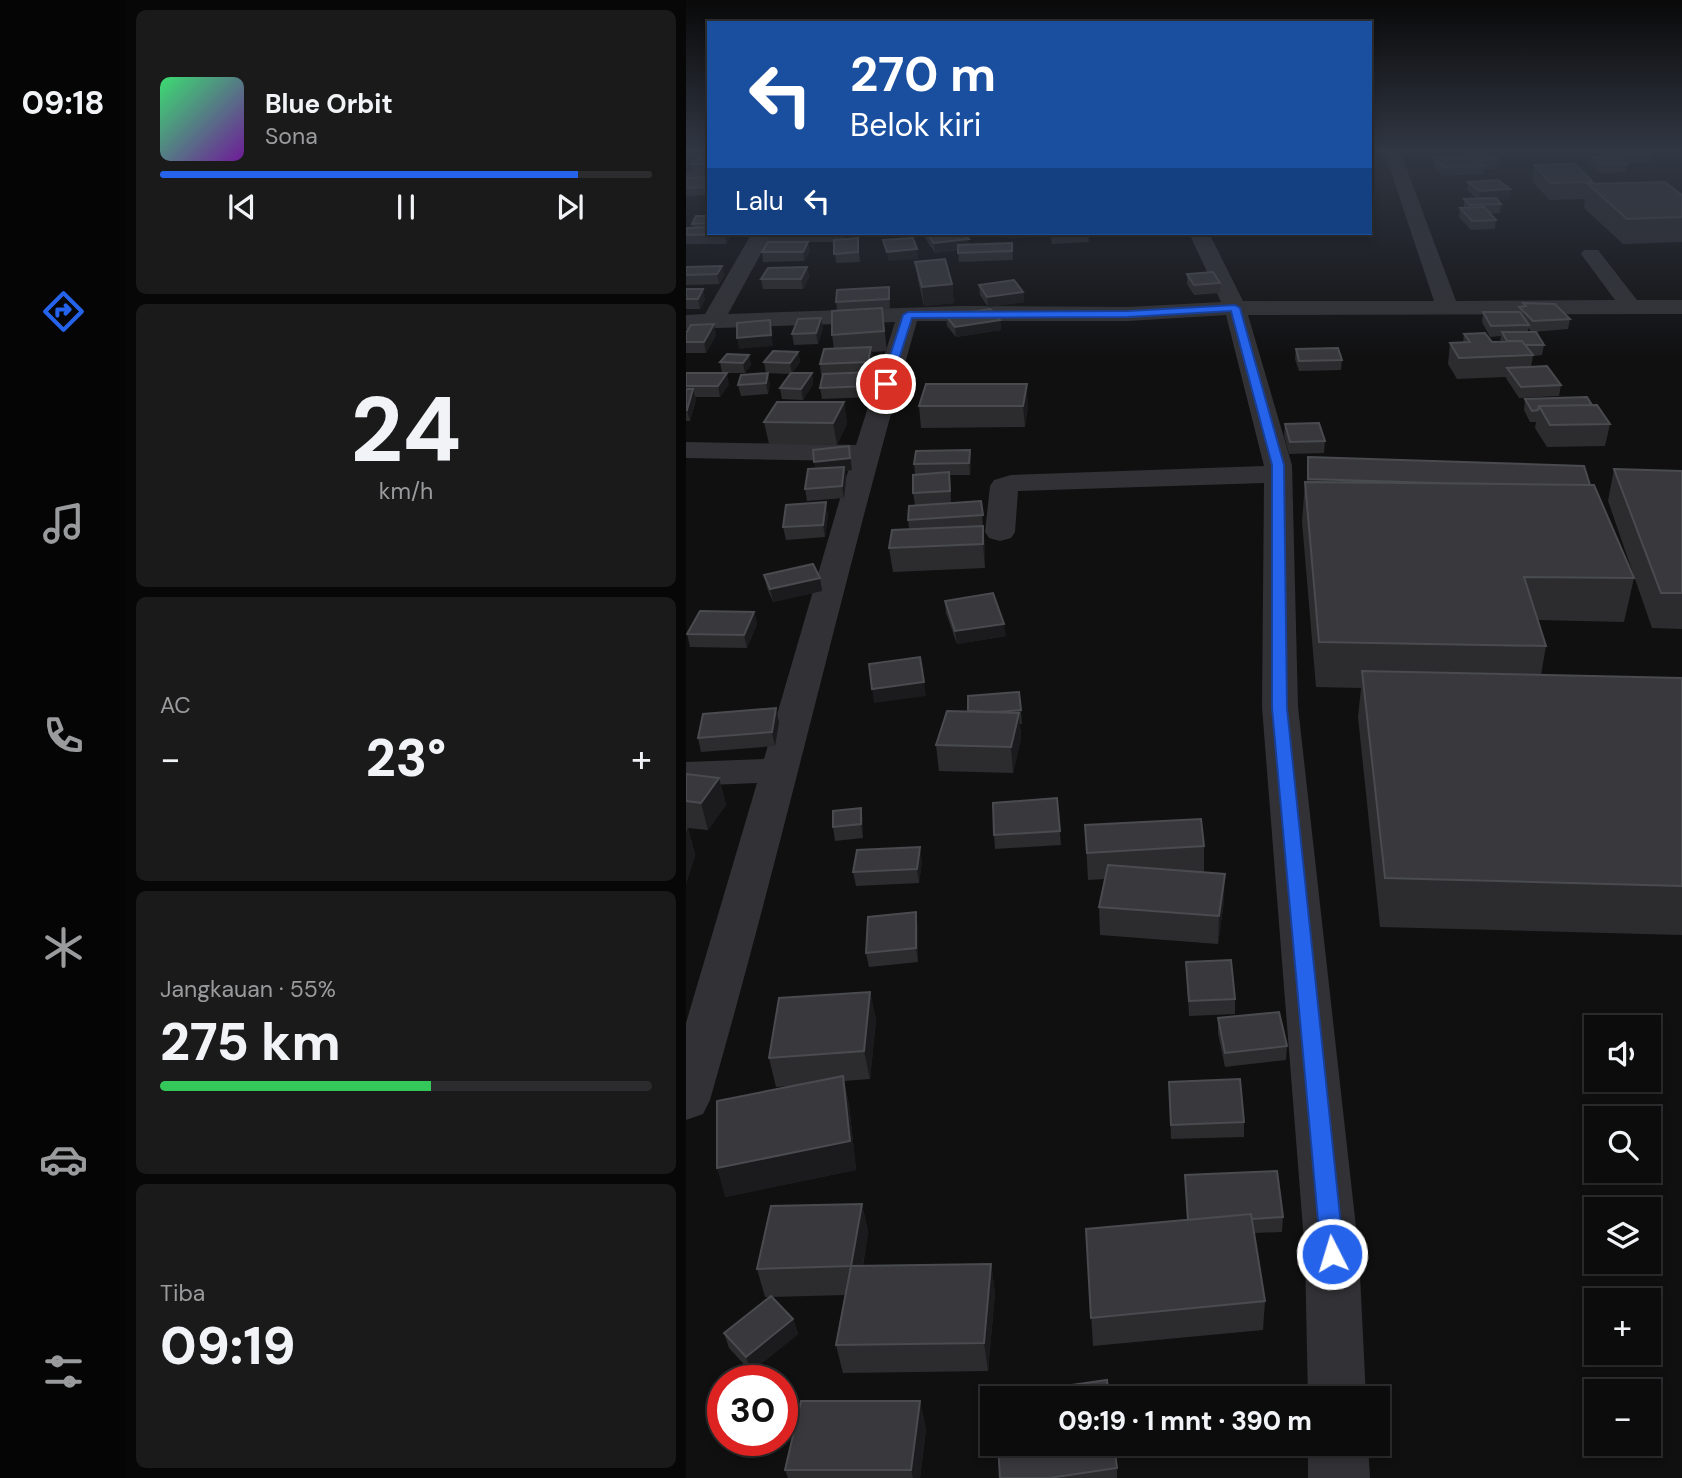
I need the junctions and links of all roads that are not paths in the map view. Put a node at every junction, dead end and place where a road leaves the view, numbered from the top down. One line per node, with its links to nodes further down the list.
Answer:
1 (1416, 220): 10 (street)
2 (761, 235): 6 (street)
3 (1200, 235): 9 (street)
4 (1591, 254): 7 (street)
5 (720, 269): 6 (street)
6 (742, 269): 12 (street)
7 (1631, 307): 8 (street); 10 (street)
8 (1682, 307)
9 (1235, 308): 10 (street); 11 (street); 16 (street)
10 (1448, 309)
11 (908, 315): 12 (street); 15 (street)
12 (713, 321): 13 (street)
13 (686, 322)
14 (686, 450): 15 (street)
15 (864, 453): 18 (street)
16 (1278, 474): 17 (street); 21 (street)
17 (1000, 532)
18 (778, 769): 19 (street); 20 (street)
19 (686, 774)
20 (686, 1100)
21 (1337, 1386)
22 (1338, 1456): 23 (street)
23 (1339, 1478)

